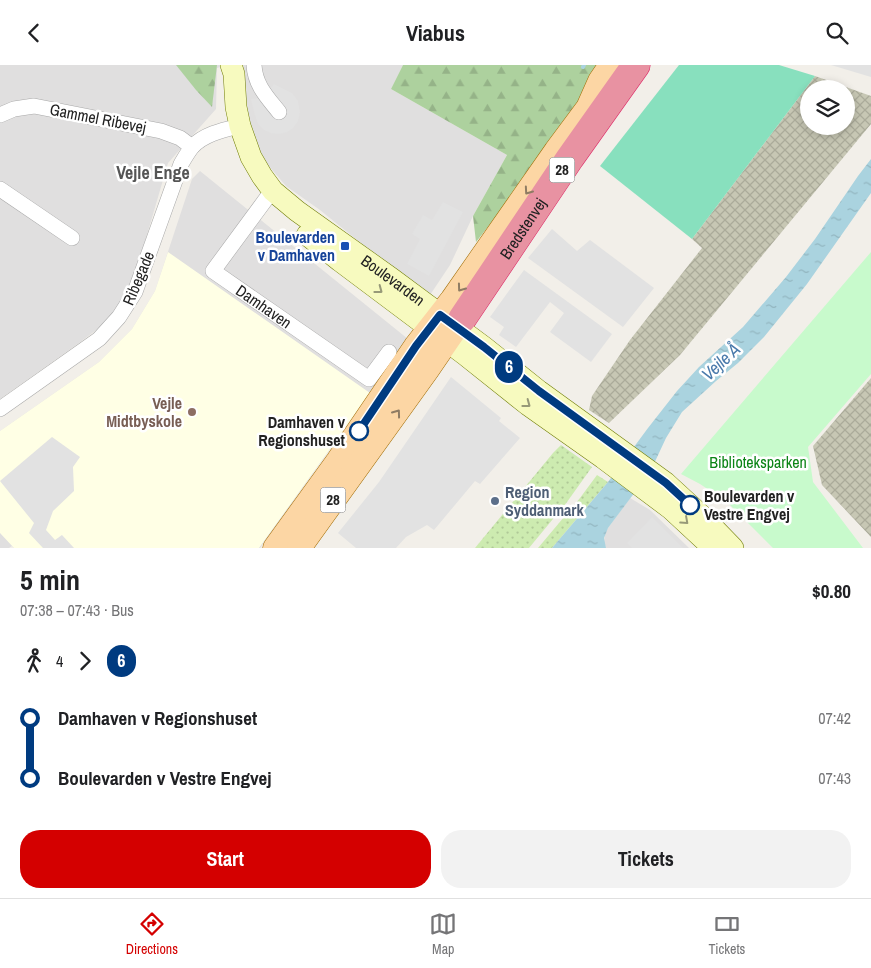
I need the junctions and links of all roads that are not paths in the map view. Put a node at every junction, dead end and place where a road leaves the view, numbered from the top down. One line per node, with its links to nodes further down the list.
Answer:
1 (227, 65): 8 (main road)
2 (231, 65): 8 (main road)
3 (254, 65): 6 (street)
4 (612, 65): 13 (main road, Bredstenvej / 28, one-way to 13)
5 (636, 65): 13 (highway, Bredstenvej / 28)
6 (279, 112)
7 (0, 115): 9 (street, Gammel Ribevej)
8 (233, 127): 9 (street, Ribegade); 11 (main road, Boulevarden)
9 (192, 147): 15 (street, Ribegade)
10 (0, 189): 12 (street)
11 (270, 195): 13 (main road, Boulevarden); 14 (street, Damhaven)
12 (72, 238)
13 (447, 323): 16 (main road, Boulevarden); 17 (main road, 28); 18 (main road, 28, one-way to 13)
14 (390, 352)
15 (0, 409)
16 (650, 483): 19 (main road, Boulevarden, one-way to 19); 20 (main road, Boulevarden)
17 (275, 548)
18 (299, 548)
19 (713, 548)
20 (732, 548)

